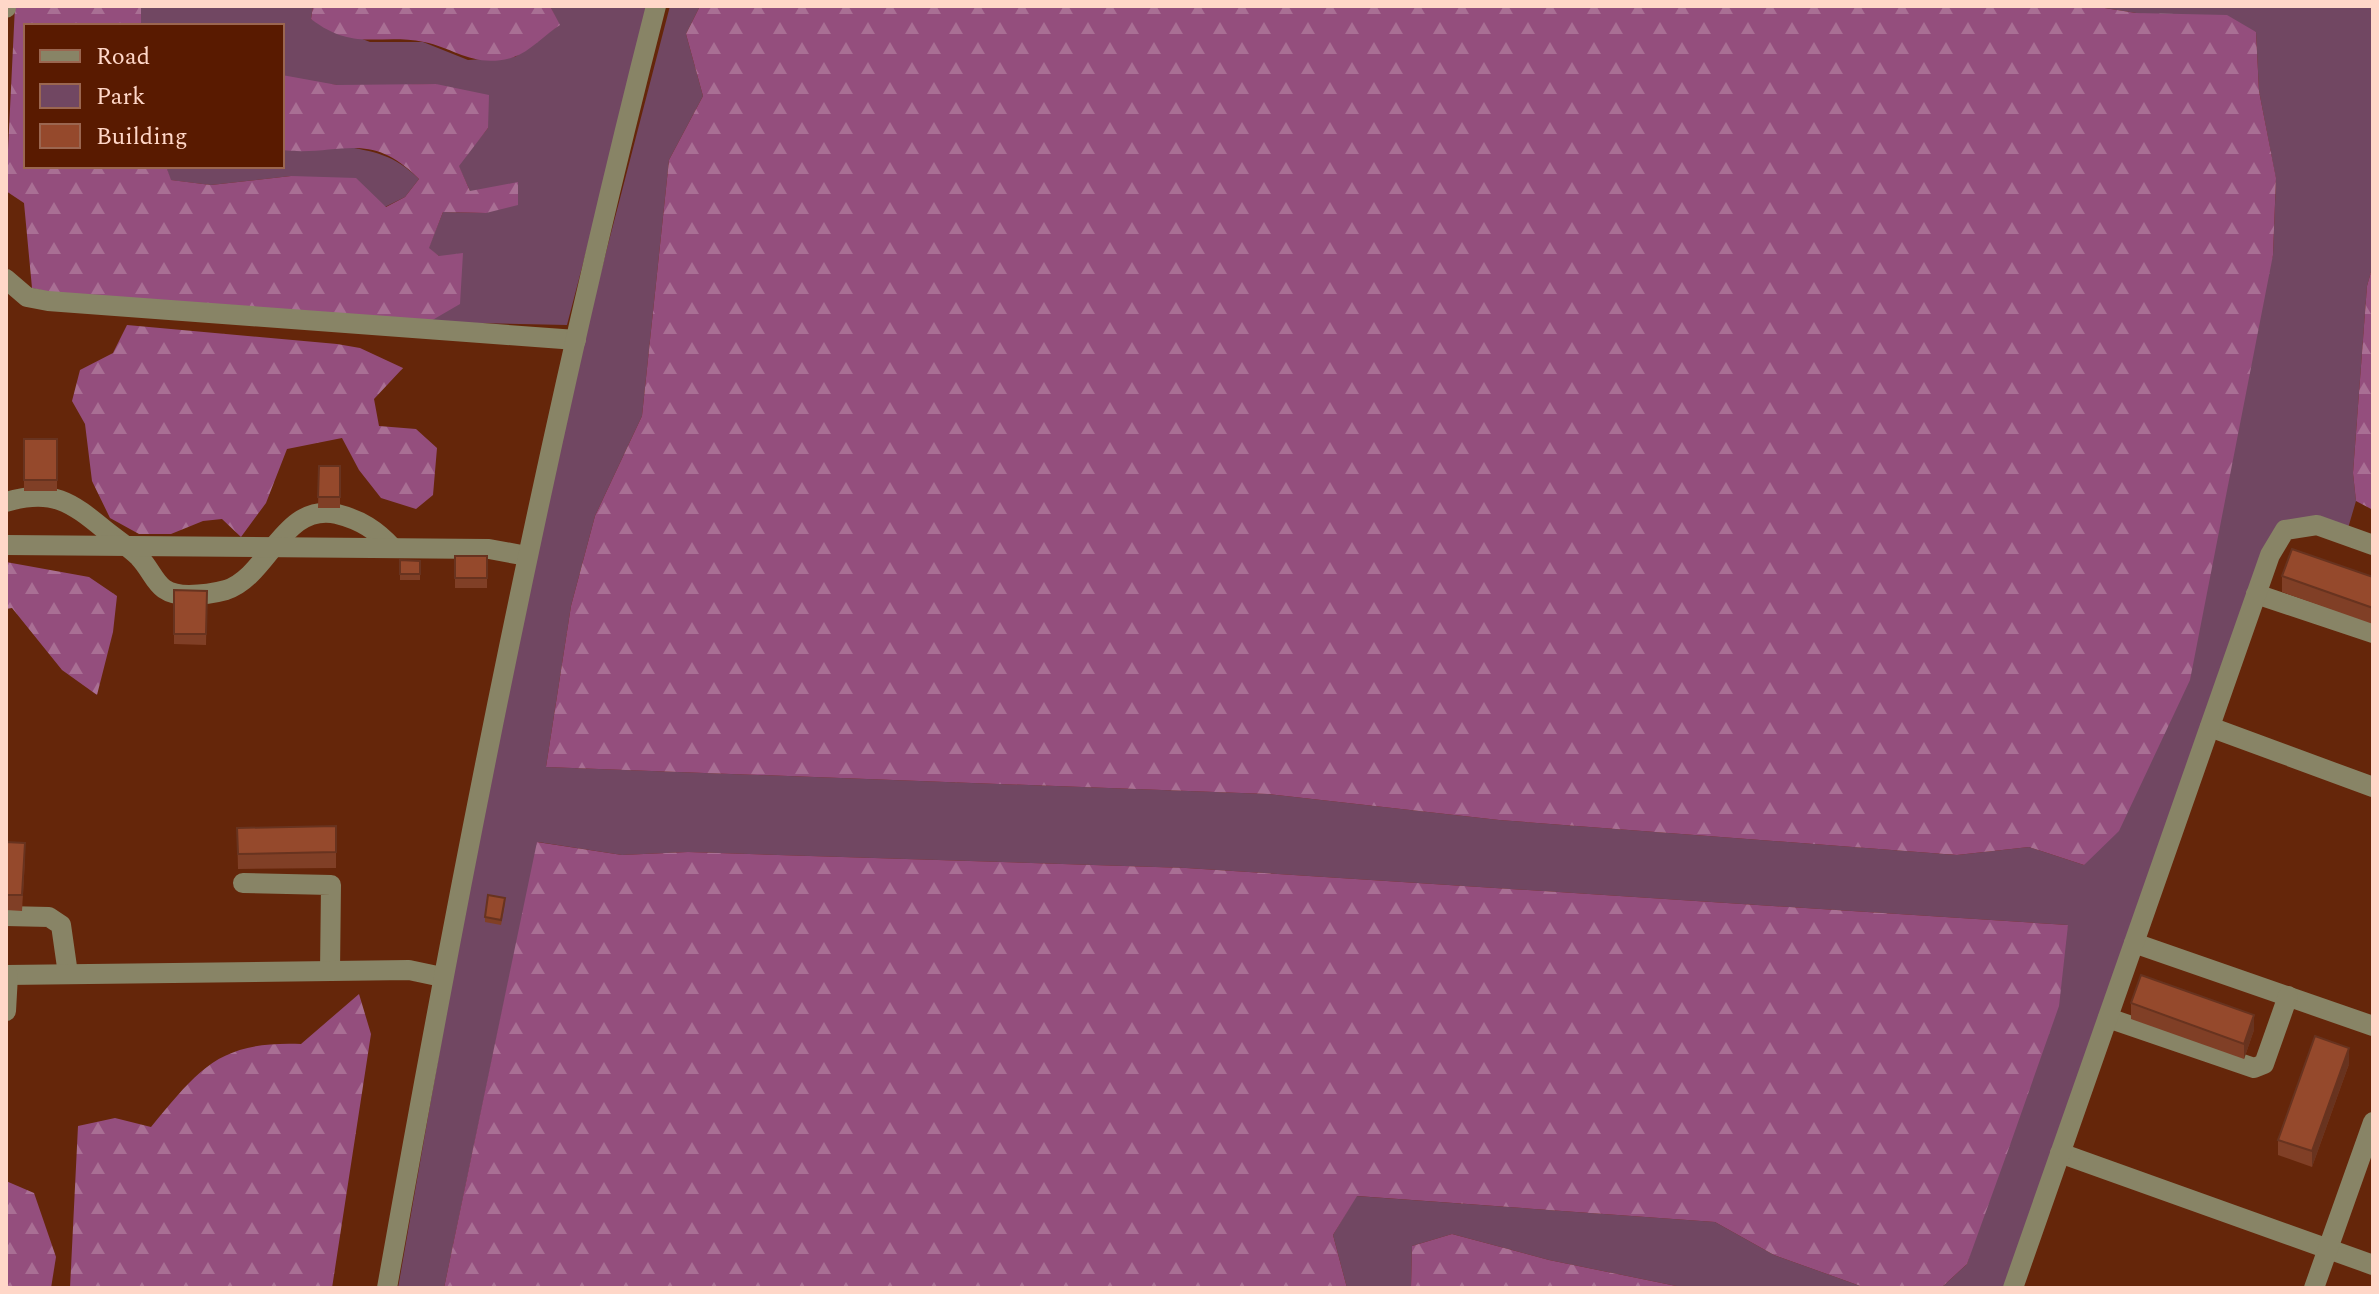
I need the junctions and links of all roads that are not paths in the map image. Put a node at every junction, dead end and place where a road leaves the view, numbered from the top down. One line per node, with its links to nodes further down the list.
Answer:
1 (656, 6): 3 (street)
2 (6, 279): 3 (street)
3 (576, 340): 10 (street)
4 (6, 502): 7 (street)
5 (6, 545): 7 (street)
6 (2373, 545): 11 (street)
7 (126, 546): 8 (street); 8 (street)
8 (273, 547): 9 (street); 9 (street)
9 (393, 548): 10 (street)
10 (527, 556): 21 (street)
11 (2256, 594): 12 (street); 13 (street)
12 (2373, 633)
13 (2210, 727): 14 (street); 17 (street)
14 (2373, 787)
15 (243, 883): 18 (street)
16 (6, 916): 19 (street)
17 (2134, 943): 22 (street); 24 (street)
18 (330, 971): 19 (street); 21 (street)
19 (68, 974): 20 (street)
20 (7, 975): 23 (street)
21 (442, 977): 30 (street)
22 (2288, 996): 24 (street); 25 (street)
23 (6, 1011)
24 (2108, 1018): 27 (street)
25 (2373, 1026)
26 (2373, 1122): 28 (street)
27 (2060, 1153): 28 (street); 31 (street)
28 (2328, 1249): 29 (street); 32 (street)
29 (2373, 1265)
30 (387, 1288)
31 (2013, 1288)
32 (2314, 1288)

